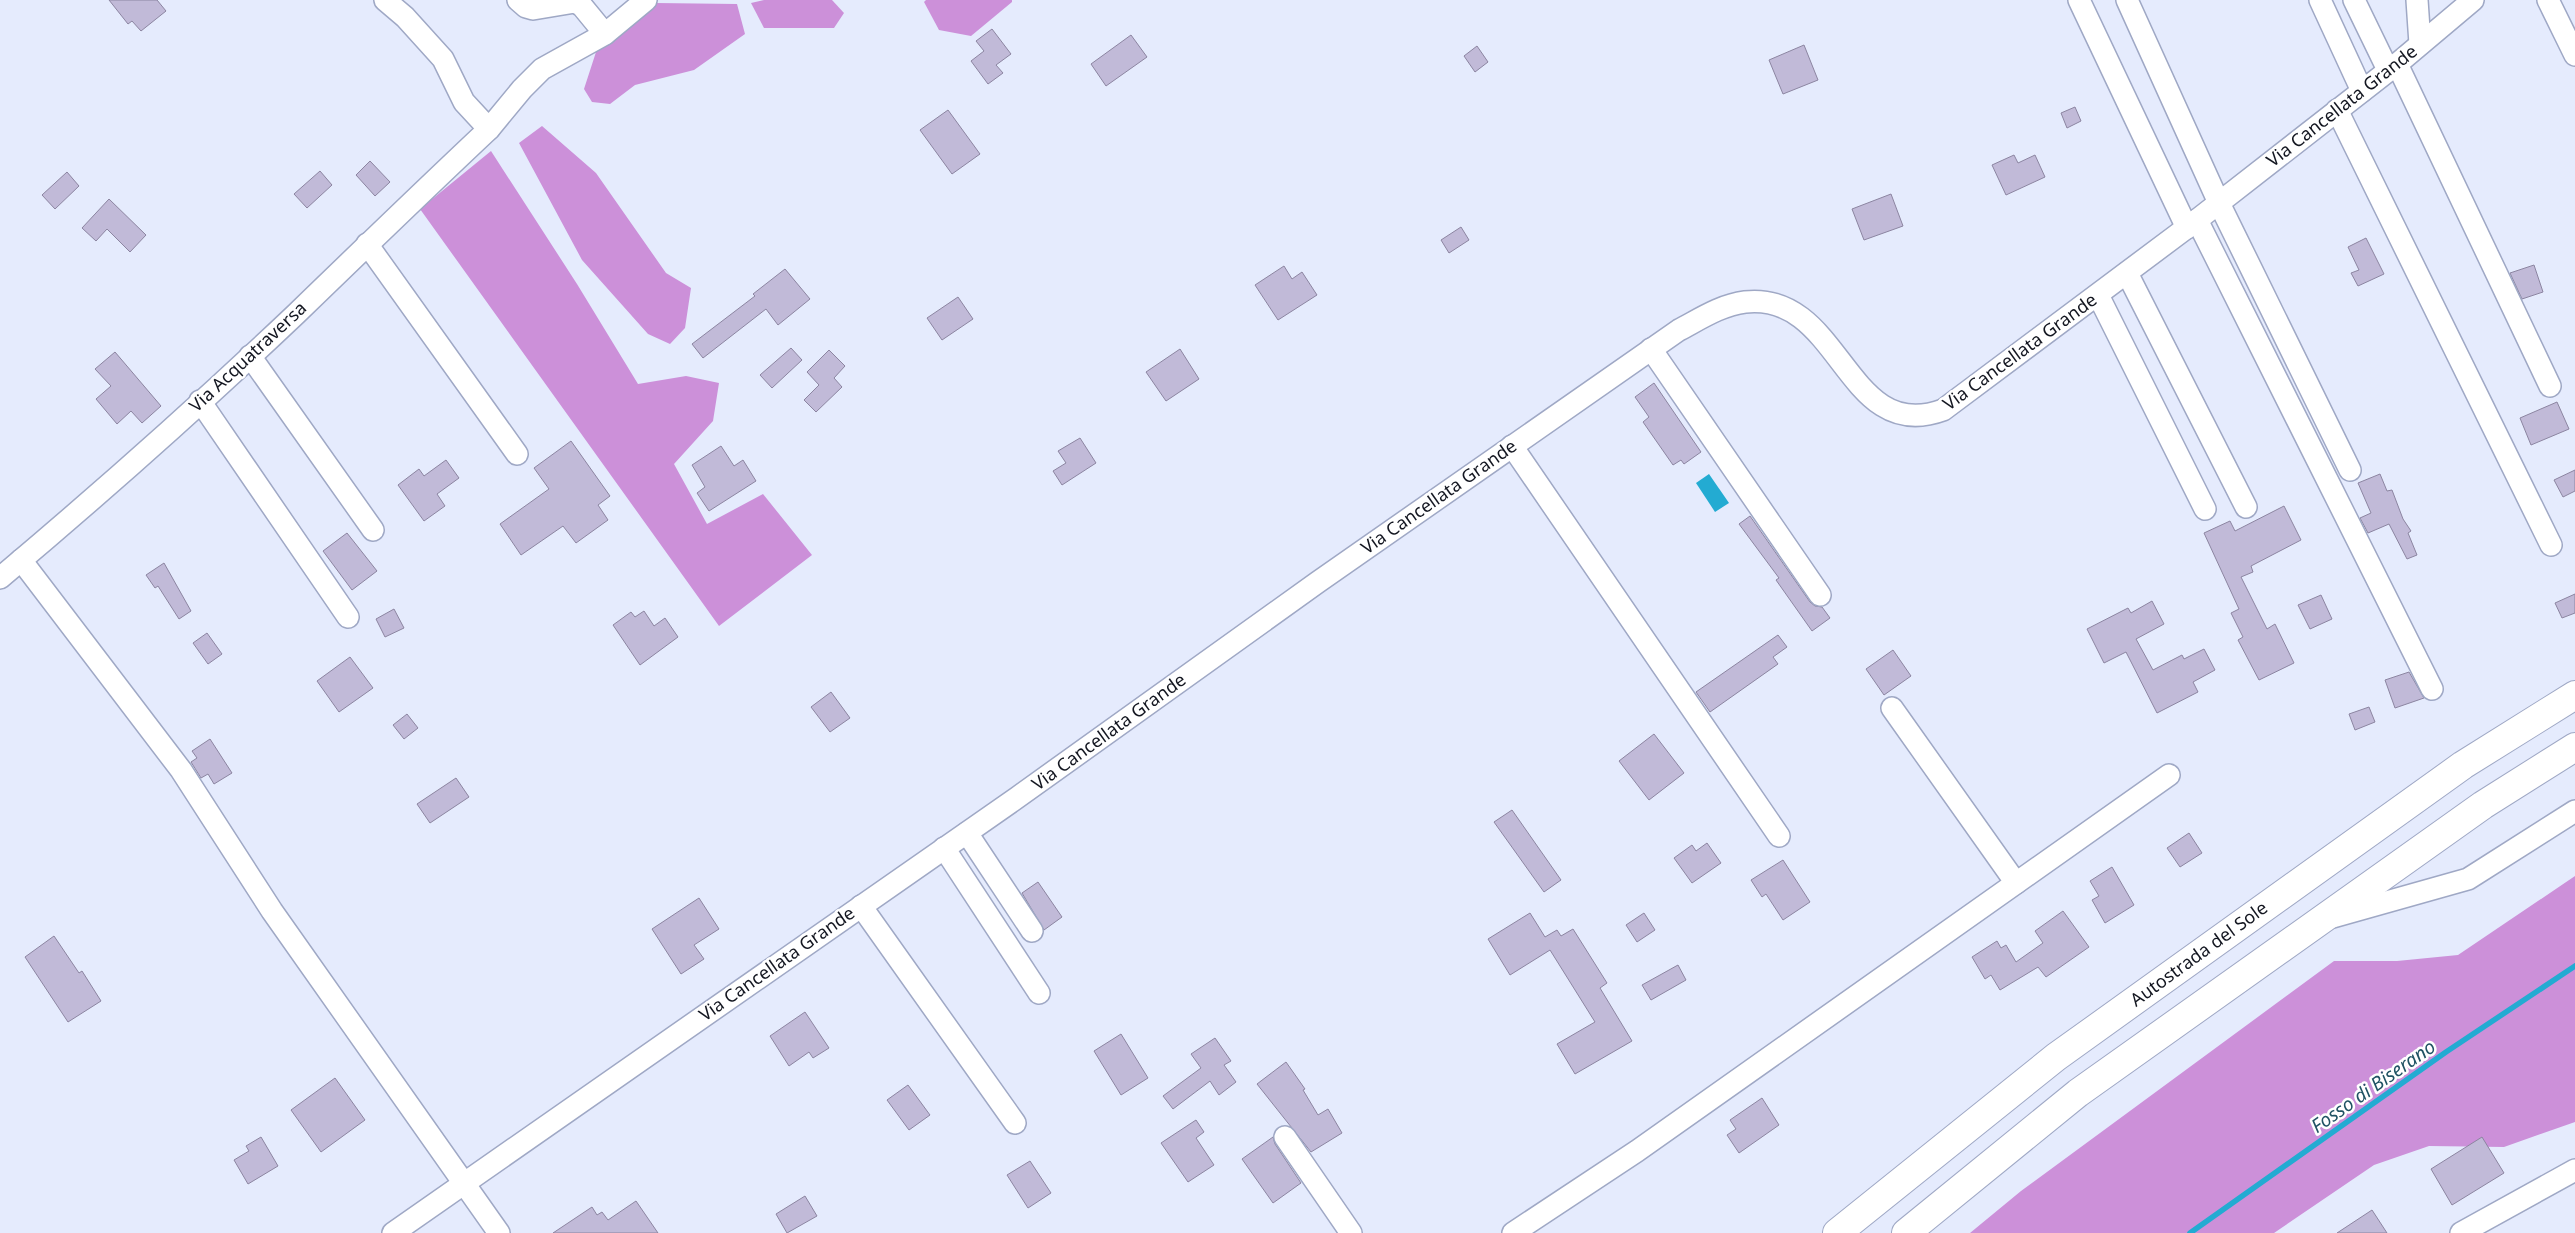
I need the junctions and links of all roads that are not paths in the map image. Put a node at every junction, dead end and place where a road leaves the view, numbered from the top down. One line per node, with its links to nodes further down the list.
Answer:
1 (385, 0): 17 (street)
2 (518, 0): 11 (street)
3 (646, 0): 11 (street, Via Acquatraversa)
4 (2079, 0): 19 (street)
5 (2127, 0): 18 (street)
6 (2320, 0): 15 (street)
7 (2354, 0): 14 (street)
8 (2417, 0): 12 (street)
9 (2473, 0): 12 (street, Via Cancellata Grande)
10 (2548, 0): 13 (street)
11 (605, 34): 17 (street, Via Acquatraversa)
12 (2420, 44): 14 (street, Via Cancellata Grande)
13 (2575, 55)
14 (2392, 67): 15 (street, Via Cancellata Grande); 25 (street)
15 (2362, 91): 16 (street, Via Cancellata Grande)
16 (2337, 110): 18 (street, Via Cancellata Grande); 33 (street)
17 (489, 129): 20 (street, Via Acquatraversa)
18 (2219, 203): 19 (street, Via Cancellata Grande); 29 (street)
19 (2192, 224): 21 (street, Via Cancellata Grande); 38 (street)
20 (367, 244): 24 (street, Via Acquatraversa); 28 (street)
21 (2128, 273): 22 (street, Via Cancellata Grande); 30 (street)
22 (2098, 295): 23 (street, Via Cancellata Grande); 31 (street)
23 (1651, 350): 27 (street, Via Cancellata Grande); 36 (street)
24 (250, 356): 26 (street, Via Acquatraversa); 32 (street)
25 (2550, 386)
26 (200, 401): 34 (street, Via Acquatraversa); 37 (street)
27 (1512, 446): 44 (street, Via Cancellata Grande); 45 (street)
28 (516, 454)
29 (2350, 470)
30 (2246, 507)
31 (2205, 509)
32 (373, 530)
33 (2551, 546)
34 (21, 560): 35 (street, Via Acquatraversa); 55 (street)
35 (0, 578)
36 (1820, 595)
37 (348, 617)
38 (2432, 689)
39 (2575, 695): 60 (highway, Autostrada del Sole)
40 (1892, 708): 47 (street)
41 (2575, 747): 49 (highway)
42 (2169, 775): 47 (street)
43 (2575, 811): 49 (street)
44 (967, 833): 46 (street, Via Cancellata Grande); 50 (street)
45 (1778, 836)
46 (944, 848): 48 (street, Via Cancellata Grande); 51 (street)
47 (2016, 883): 59 (street)
48 (862, 906): 52 (street); 55 (street, Via Cancellata Grande)
49 (2321, 920): 61 (highway)
50 (1032, 931)
51 (1039, 993)
52 (1015, 1123)
53 (1285, 1137): 58 (street)
54 (2575, 1170): 62 (street)
55 (464, 1183): 56 (street, Via Cancellata Grande); 57 (street)
56 (393, 1233)
57 (499, 1233)
58 (1350, 1233)
59 (1513, 1233)
60 (1837, 1233)
61 (1906, 1233)
62 (2461, 1233)

